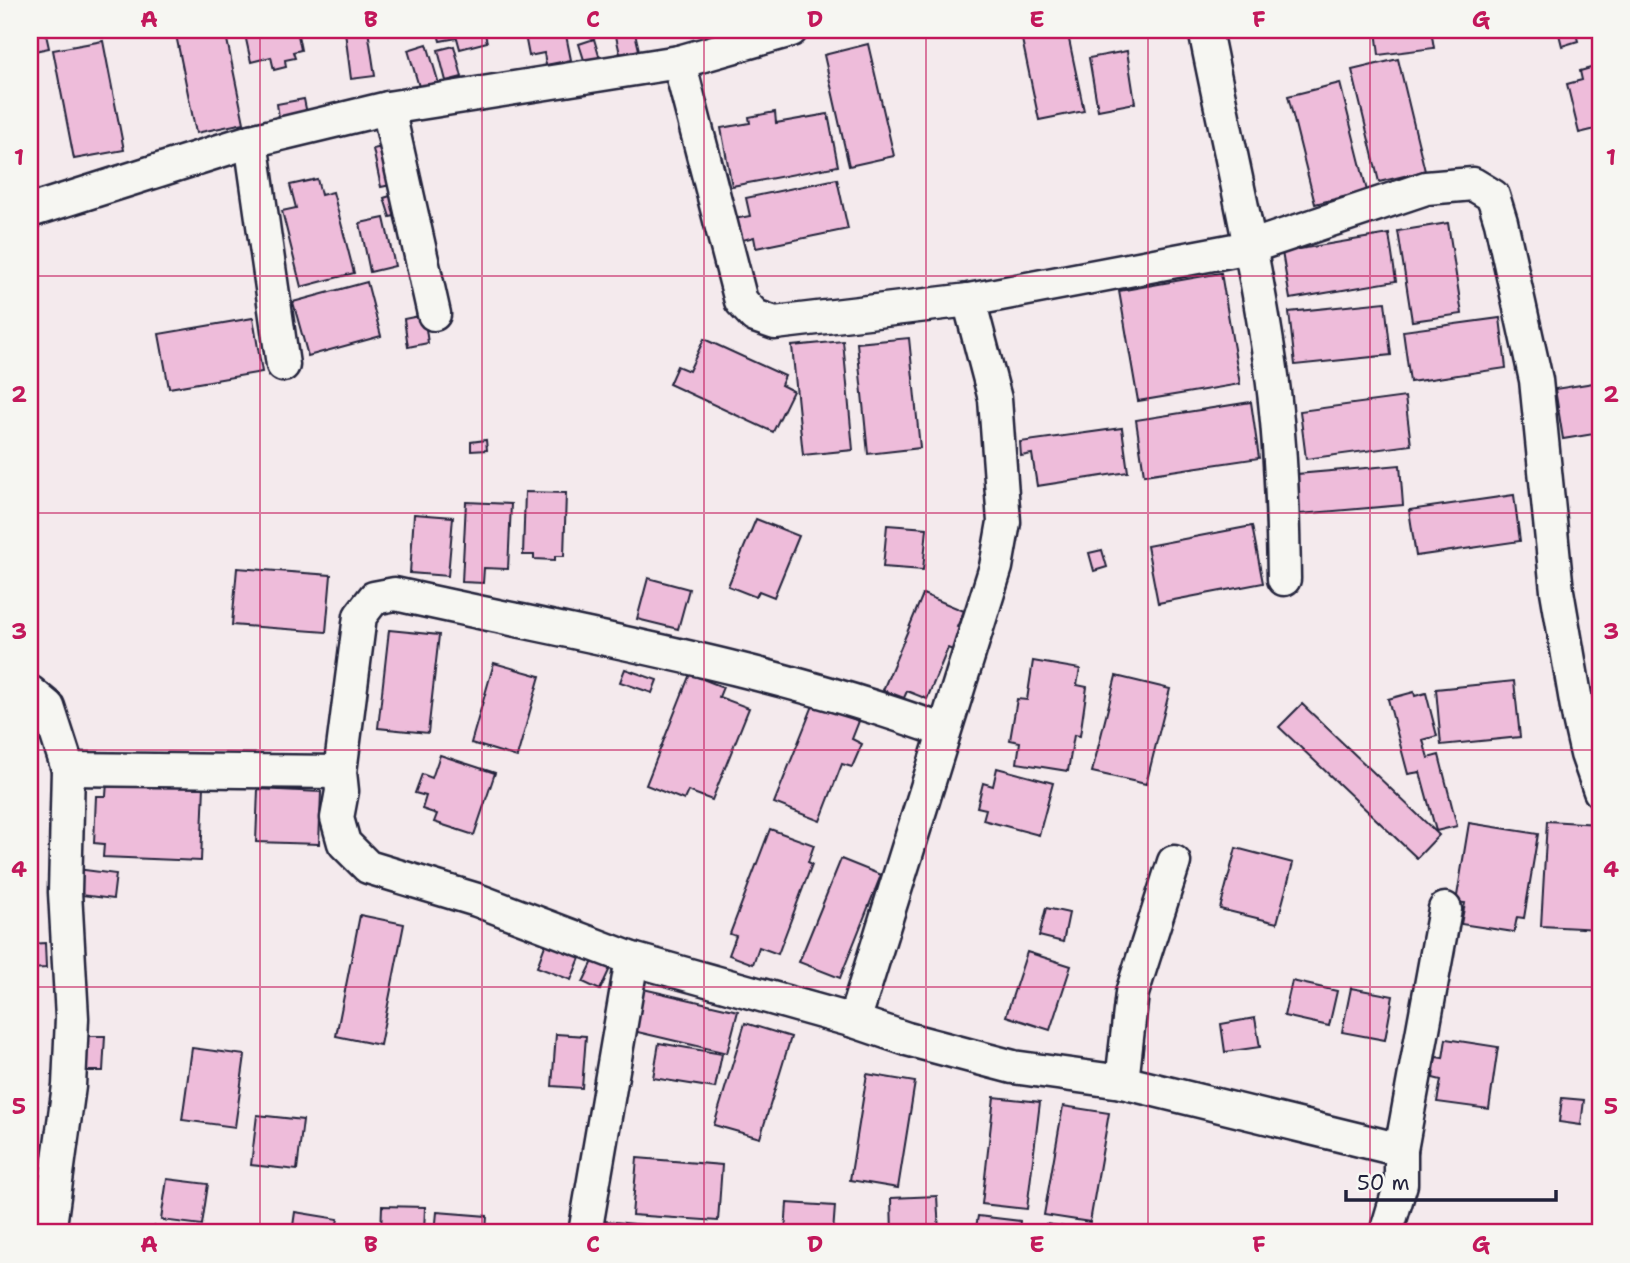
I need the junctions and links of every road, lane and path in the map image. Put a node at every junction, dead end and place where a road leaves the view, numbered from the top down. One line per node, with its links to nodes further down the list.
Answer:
1 (791, 30): 3 (street)
2 (1205, 30): 7 (street)
3 (679, 62): 4 (street); 8 (street)
4 (388, 108): 5 (street); 9 (street)
5 (251, 141): 6 (street); 10 (street)
6 (30, 211)
7 (1250, 247): 8 (street); 11 (street); 16 (street)
8 (969, 300): 13 (street)
9 (434, 314)
10 (283, 365)
11 (1284, 579)
12 (30, 692): 14 (street)
13 (944, 731): 15 (street); 20 (street)
14 (68, 769): 15 (street); 23 (street)
15 (340, 772): 19 (street)
16 (1600, 791)
17 (1174, 862): 21 (street)
18 (1444, 909): 22 (street)
19 (632, 959): 20 (street); 24 (street)
20 (854, 1021): 21 (street)
21 (1122, 1082): 22 (street)
22 (1401, 1150): 25 (street)
23 (49, 1233)
24 (585, 1233)
25 (1386, 1233)

